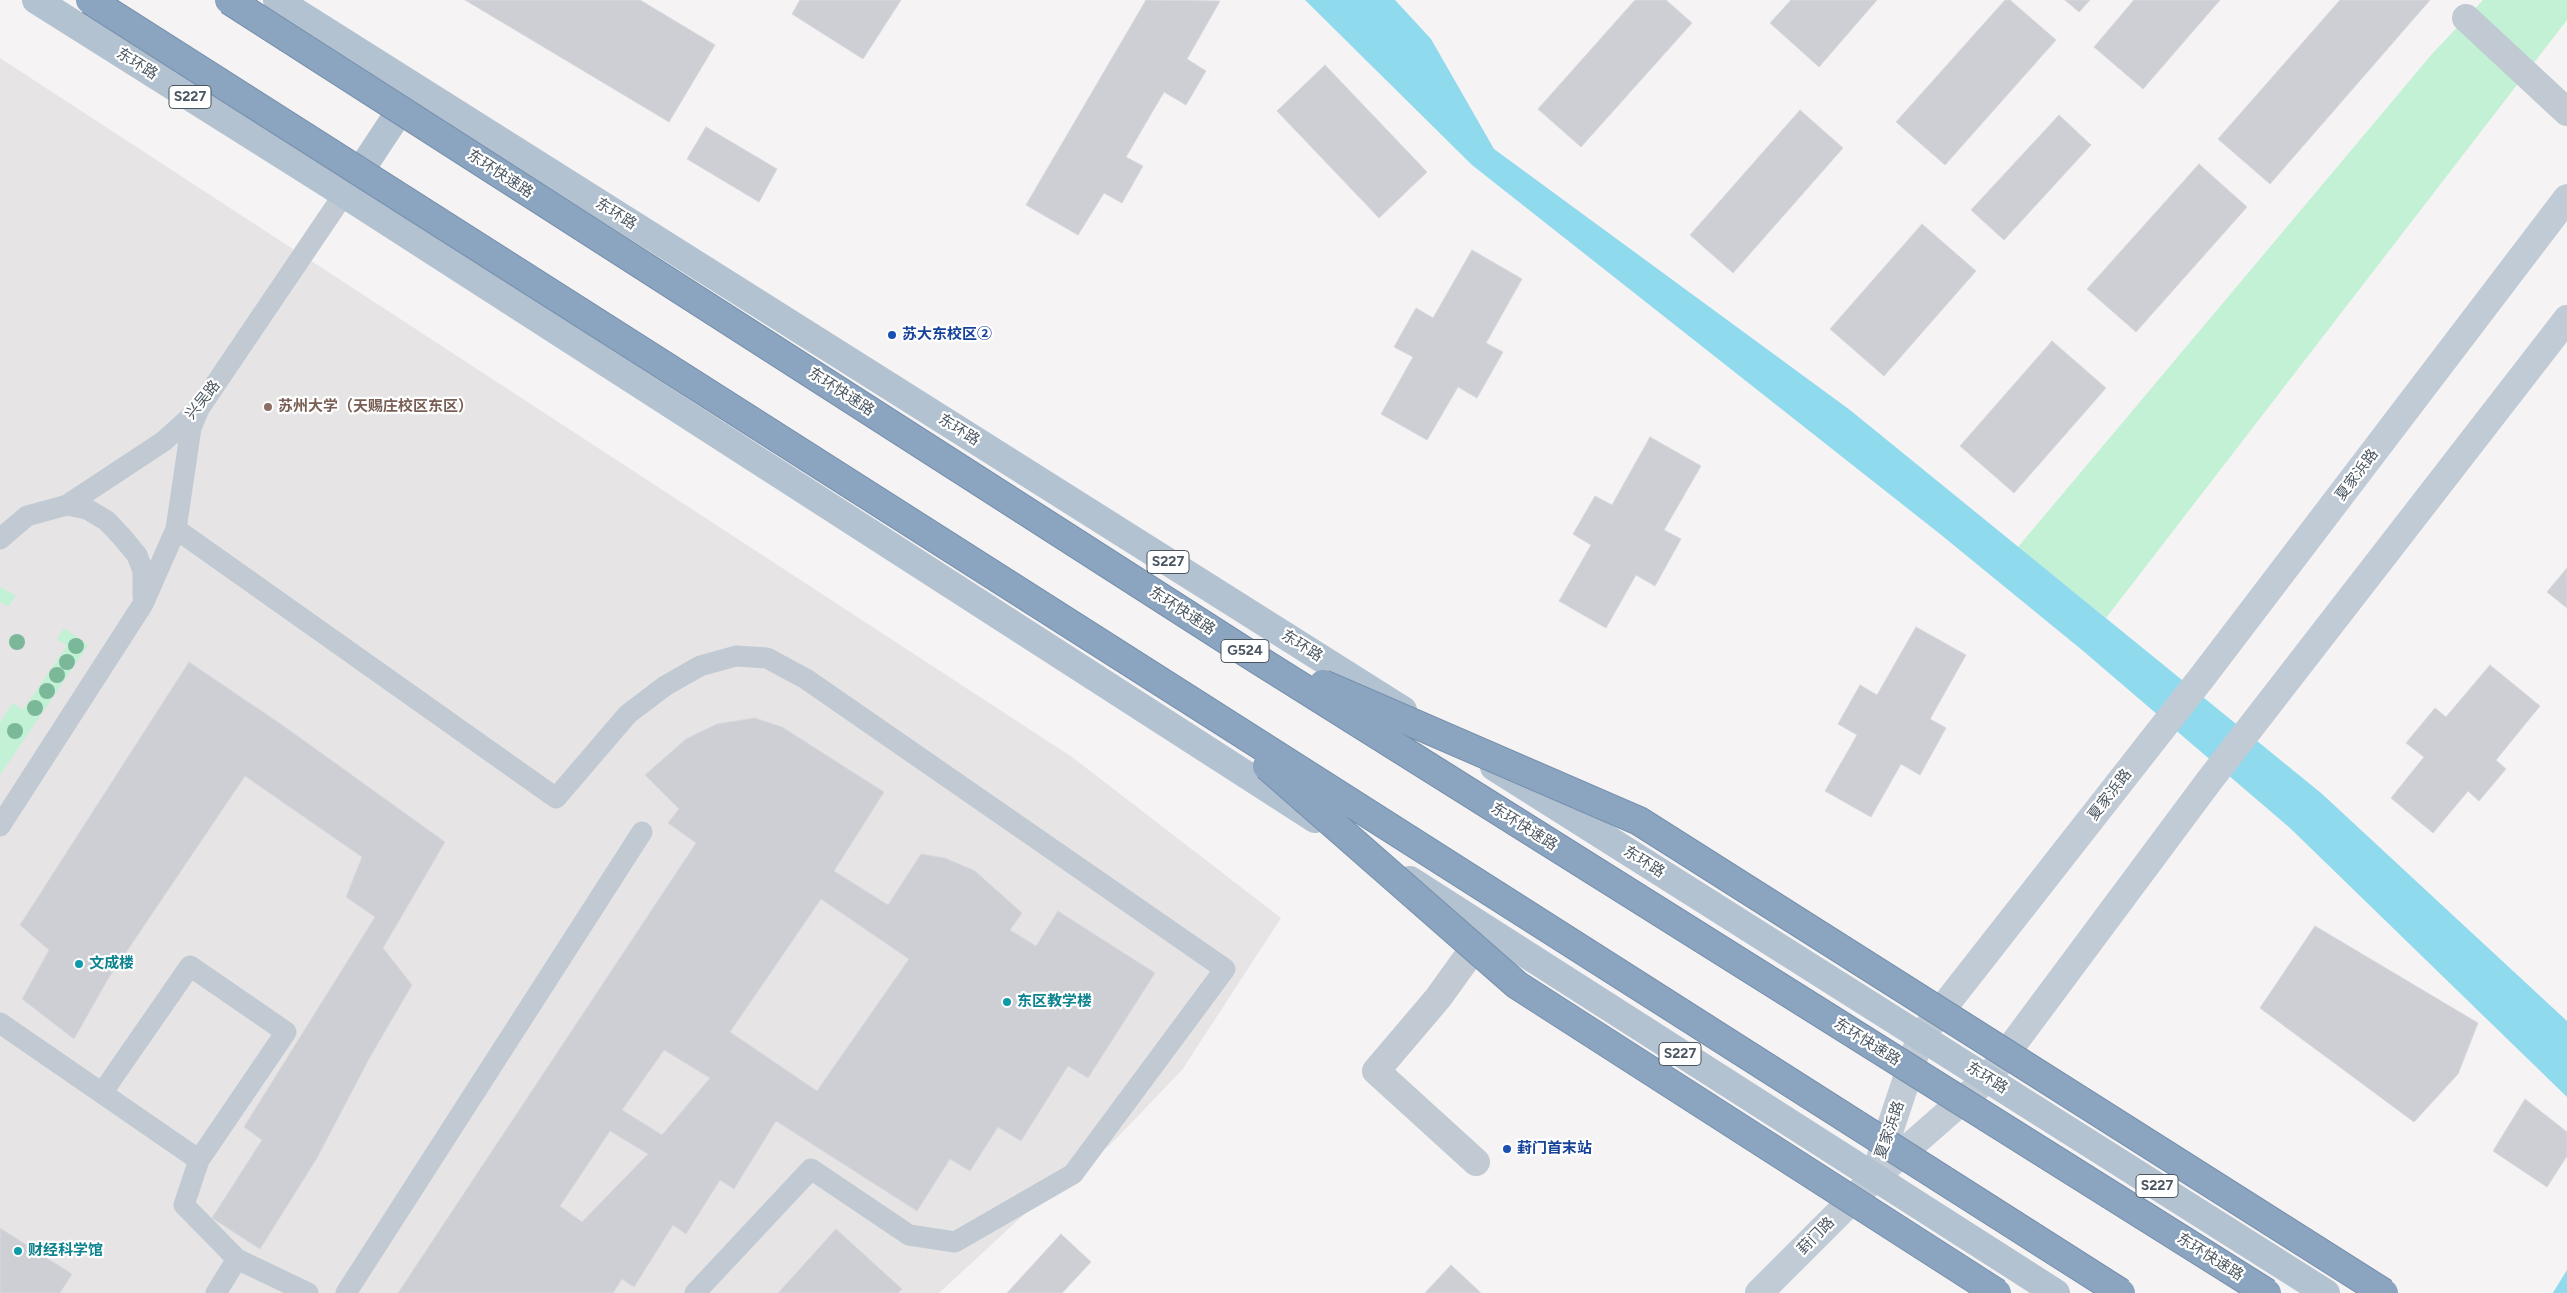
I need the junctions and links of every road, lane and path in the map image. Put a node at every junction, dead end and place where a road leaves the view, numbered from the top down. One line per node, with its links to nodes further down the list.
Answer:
1 (36, 0): 8 (main road, 东环路 / S227)
2 (90, 0): 17 (highway, bridge)
3 (229, 0): 16 (highway, 东环快速路 / G524, bridge)
4 (277, 0): 6 (main road, 东环路 / S227)
5 (2466, 18): 7 (street)
6 (415, 88): 8 (main road); 22 (main road, 东环路 / S227)
7 (2567, 112)
8 (344, 194): 11 (lane, 兴吴路); 20 (main road, 东环路 / S227)
9 (2567, 198): 22 (main road, 夏家浜路)
10 (2567, 319): 23 (main road, 夏家浜路)
11 (198, 410): 12 (lane, 兴吴路); 13 (lane)
12 (67, 505): 14 (lane, 兴吴路); 15 (lane)
13 (176, 529): 15 (lane); 32 (lane)
14 (0, 538)
15 (143, 604): 18 (lane)
16 (1240, 649): 37 (highway, 东环快速路 / G524, bridge); 39 (highway, bridge)
17 (1200, 708): 34 (highway, bridge); 36 (highway, bridge)
18 (0, 826)
19 (642, 832): 31 (lane)
20 (1487, 930): 26 (street); 27 (main road, 东环路 / S227)
21 (0, 1023): 24 (lane)
22 (1922, 1036): 23 (main road, 东环路 / S227); 27 (main road, 夏家浜路)
23 (1988, 1078): 27 (main road, 夏家浜路); 38 (main road, 东环路 / S227)
24 (102, 1093): 25 (lane); 25 (lane)
25 (199, 1160): 28 (lane)
26 (1476, 1162)
27 (1874, 1178): 33 (main road, 葑门路); 35 (main road, 东环路 / S227)
28 (237, 1259): 29 (lane); 30 (lane)
29 (216, 1293)
30 (308, 1293)
31 (346, 1293)
32 (695, 1293)
33 (1759, 1293)
34 (1997, 1293)
35 (2056, 1293)
36 (2122, 1293)
37 (2267, 1293)
38 (2326, 1293)
39 (2384, 1293)

